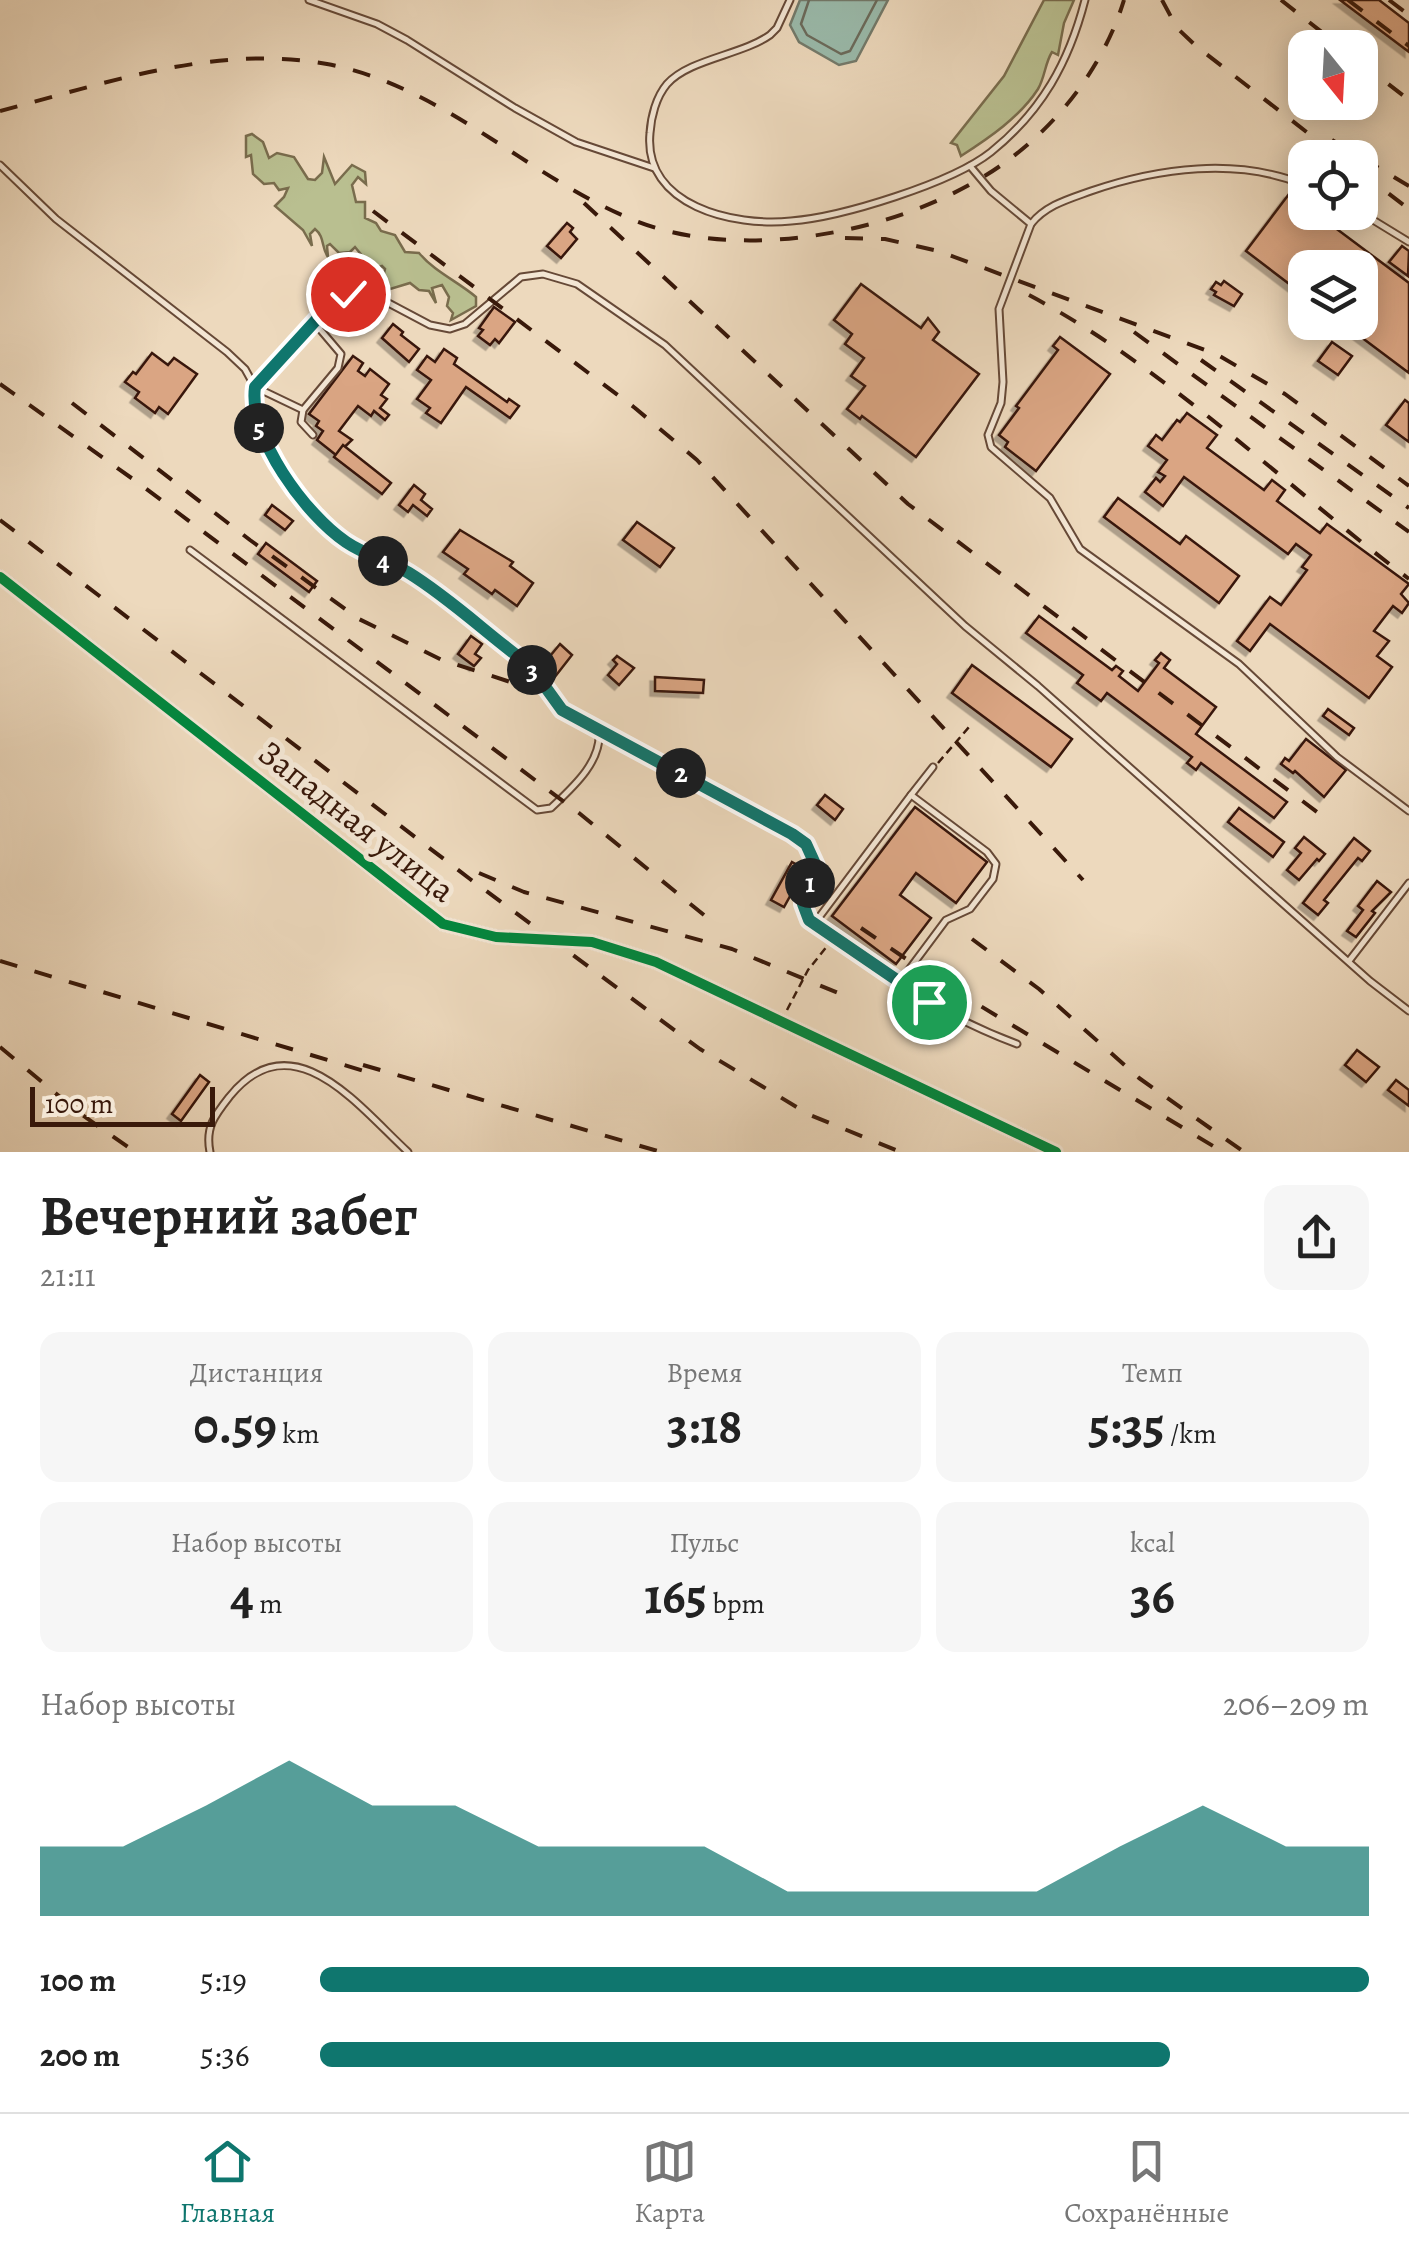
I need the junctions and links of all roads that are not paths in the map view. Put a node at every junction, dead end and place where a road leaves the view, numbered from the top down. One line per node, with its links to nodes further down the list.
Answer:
1 (309, 0): 6 (lane)
2 (790, 0): 6 (lane)
3 (1085, 0): 5 (lane)
4 (0, 165): 12 (lane)
5 (970, 166): 6 (lane); 9 (lane)
6 (654, 168)
7 (1288, 180): 9 (lane)
8 (1378, 223): 10 (lane)
9 (1031, 224): 20 (lane)
10 (1409, 242)
11 (314, 321): 12 (lane); 13 (lane); 24 (lane)
12 (255, 387): 13 (lane); 17 (lane)
13 (303, 410): 14 (lane)
14 (313, 435)
15 (190, 550): 17 (lane)
16 (0, 577): 30 (street, Западная улица)
17 (599, 730): 23 (lane)
18 (933, 767): 19 (lane)
19 (911, 795): 23 (lane); 25 (lane)
20 (1409, 811)
21 (1409, 884): 22 (lane)
22 (1406, 892): 24 (lane)
23 (814, 924): 25 (lane)
24 (1349, 962): 26 (lane)
25 (899, 982): 27 (lane)
26 (1409, 1011)
27 (1017, 1044)
28 (210, 1152): 29 (lane)
29 (408, 1152)
30 (1056, 1152)

